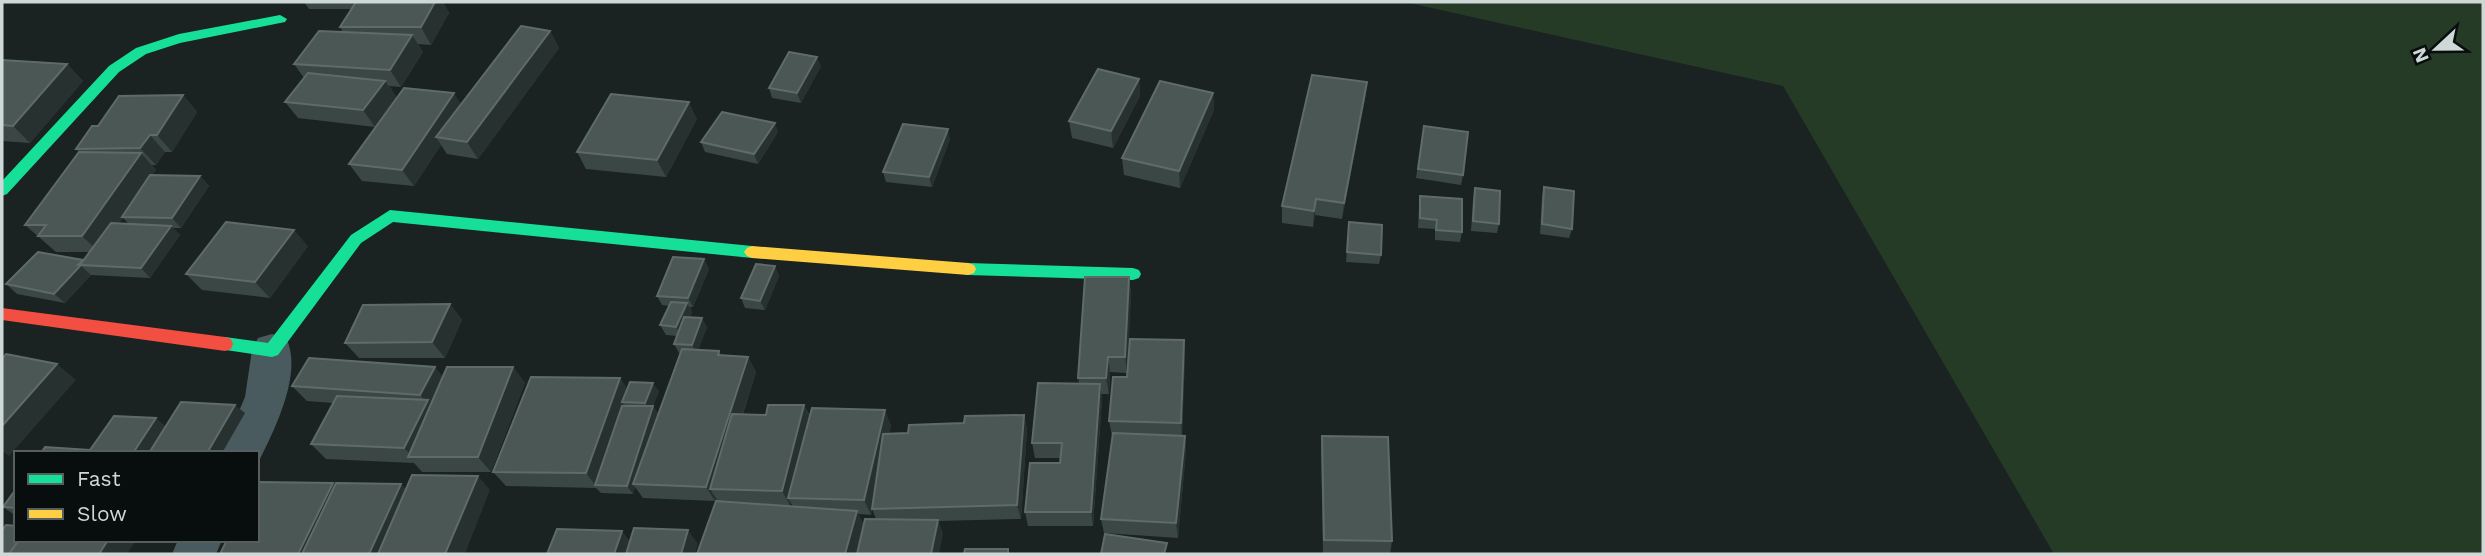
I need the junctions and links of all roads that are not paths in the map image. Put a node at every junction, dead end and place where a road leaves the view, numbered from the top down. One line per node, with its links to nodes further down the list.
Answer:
1 (280, 19): 2 (street)
2 (2, 190)
3 (1133, 274): 5 (street)
4 (2, 314): 5 (street)
5 (272, 350): 6 (street)
6 (243, 451)

